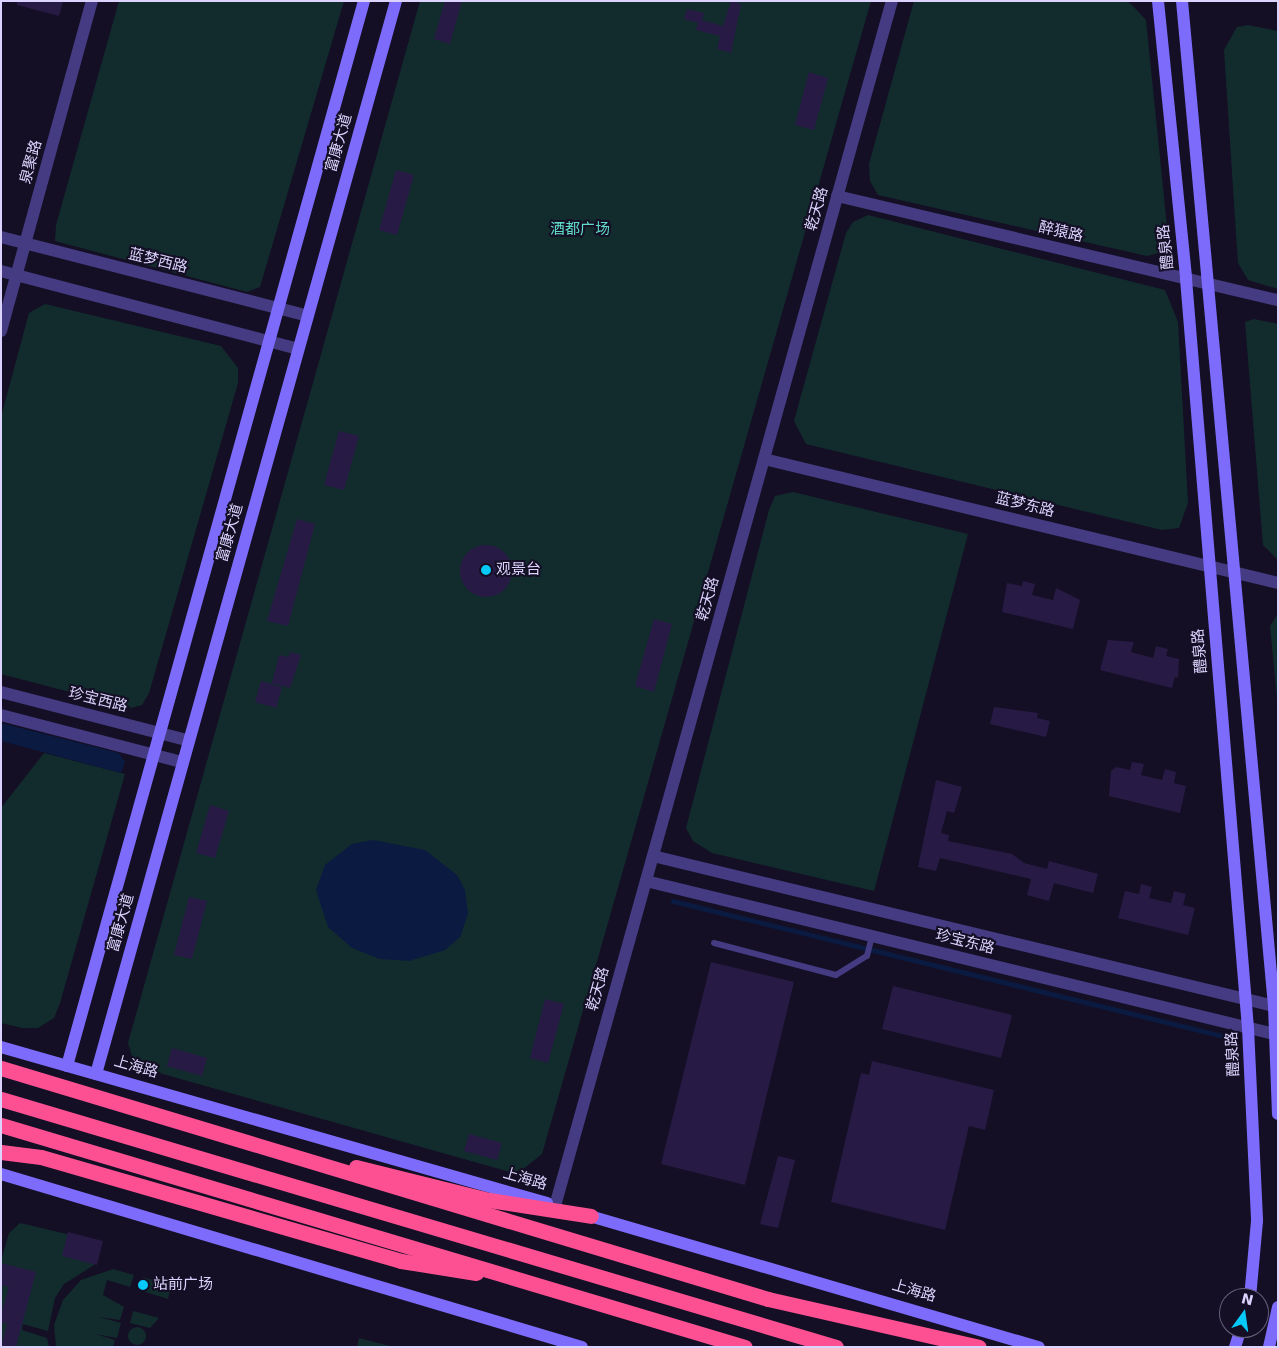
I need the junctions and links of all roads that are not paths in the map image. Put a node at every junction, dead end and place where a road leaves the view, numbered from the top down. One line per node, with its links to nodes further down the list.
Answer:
1 (92, 1): 9 (street, 泉聚路)
2 (364, 1): 15 (street, 富康大道)
3 (396, 1): 16 (street, 富康大道)
4 (892, 1): 7 (street, 乾天路)
5 (1158, 1): 12 (street, 醴泉路)
6 (1182, 1): 13 (street)
7 (838, 196): 12 (street, 醉猿路); 20 (street, 乾天路)
8 (1, 237): 9 (street, 蓝梦西路)
9 (26, 243): 11 (street, 泉聚路); 15 (street, 蓝梦西路)
10 (1, 271): 11 (street)
11 (17, 275): 17 (street, 泉聚路); 18 (street)
12 (1186, 278): 13 (street, 醉猿路); 21 (street, 醴泉路)
13 (1212, 285): 14 (street, 醉猿路); 22 (street)
14 (1278, 300)
15 (278, 308): 16 (street, 蓝梦西路); 18 (street, 富康大道)
16 (308, 316): 19 (street, 富康大道)
17 (1, 331)
18 (269, 342): 19 (street); 26 (street, 富康大道)
19 (298, 349): 27 (street, 富康大道)
20 (764, 459): 21 (street, 蓝梦东路); 30 (street, 乾天路)
21 (1210, 567): 22 (street, 蓝梦东路); 34 (street, 醴泉路)
22 (1235, 572): 23 (street, 蓝梦东路); 35 (street)
23 (1278, 583)
24 (1, 692): 26 (street, 珍宝西路)
25 (1, 714): 28 (street)
26 (160, 733): 27 (street, 珍宝西路); 28 (street, 富康大道)
27 (187, 740): 29 (street, 富康大道)
28 (154, 754): 29 (street); 39 (street, 富康大道)
29 (182, 762): 41 (street, 富康大道)
30 (653, 856): 31 (street, 乾天路); 34 (street, 珍宝东路)
31 (646, 881): 32 (street, 珍宝东路); 48 (street, 乾天路)
32 (872, 936): 33 (lane); 36 (street, 珍宝东路)
33 (714, 944)
34 (1245, 998): 35 (street, 珍宝东路); 36 (street, 醴泉路)
35 (1276, 1007): 37 (street)
36 (1248, 1028): 37 (street, 珍宝东路); 51 (street, 醴泉路)
37 (1276, 1034): 43 (street)
38 (1, 1047): 39 (street, 上海路)
39 (67, 1066): 41 (street, 上海路)
40 (1, 1068): 46 (highway)
41 (96, 1074): 48 (street, 上海路)
42 (1, 1099): 57 (highway)
43 (1278, 1114)
44 (1, 1125): 50 (highway)
45 (1, 1152): 50 (highway)
46 (313, 1162): 49 (highway); 58 (highway)
47 (2, 1178): 54 (street)
48 (555, 1206): 49 (street, 上海路)
49 (591, 1216): 53 (street, 上海路)
50 (533, 1281): 56 (highway)
51 (1251, 1288)
52 (1278, 1307): 61 (street)
53 (974, 1327): 59 (street); 60 (street, 上海路)
54 (557, 1343): 55 (street)
55 (578, 1346)
56 (745, 1347)
57 (836, 1347)
58 (979, 1347)
59 (1024, 1347)
60 (1039, 1347)
61 (1268, 1347)

